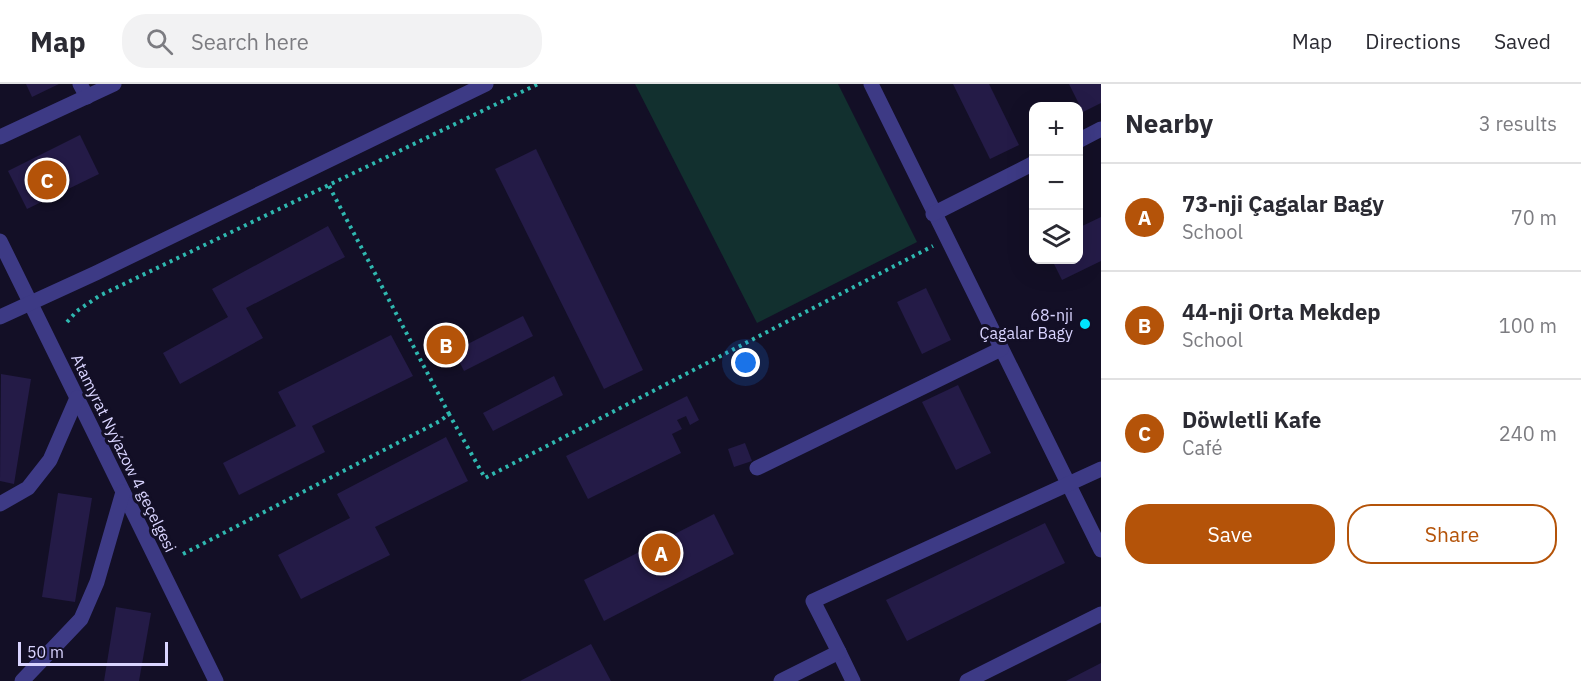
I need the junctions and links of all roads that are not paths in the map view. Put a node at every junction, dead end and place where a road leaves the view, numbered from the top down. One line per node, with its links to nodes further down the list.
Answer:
1 (114, 84): 4 (street)
2 (486, 84): 11 (street)
3 (871, 84): 9 (street)
4 (83, 91): 6 (street)
5 (1101, 129): 7 (street)
6 (0, 137)
7 (1083, 138)
8 (1029, 166): 9 (street)
9 (933, 214): 13 (street)
10 (0, 241): 11 (street, Atamyrat Nyýazow 4 geçelgesi)
11 (30, 302): 12 (street); 14 (street, Atamyrat Nyýazow 4 geçelgesi)
12 (0, 317)
13 (1001, 349): 15 (street); 17 (street)
14 (77, 398): 18 (street, Atamyrat Nyýazow 4 geçelgesi); 19 (street)
15 (757, 468)
16 (1101, 470): 17 (street)
17 (1069, 483): 20 (street); 22 (street)
18 (123, 492): 23 (street); 24 (street, Atamyrat Nyýazow 4 geçelgesi)
19 (0, 504)
20 (1101, 550)
21 (1101, 614): 27 (street)
22 (839, 652): 25 (street); 26 (street)
23 (22, 681)
24 (216, 681)
25 (781, 681)
26 (853, 681)
27 (967, 681)

